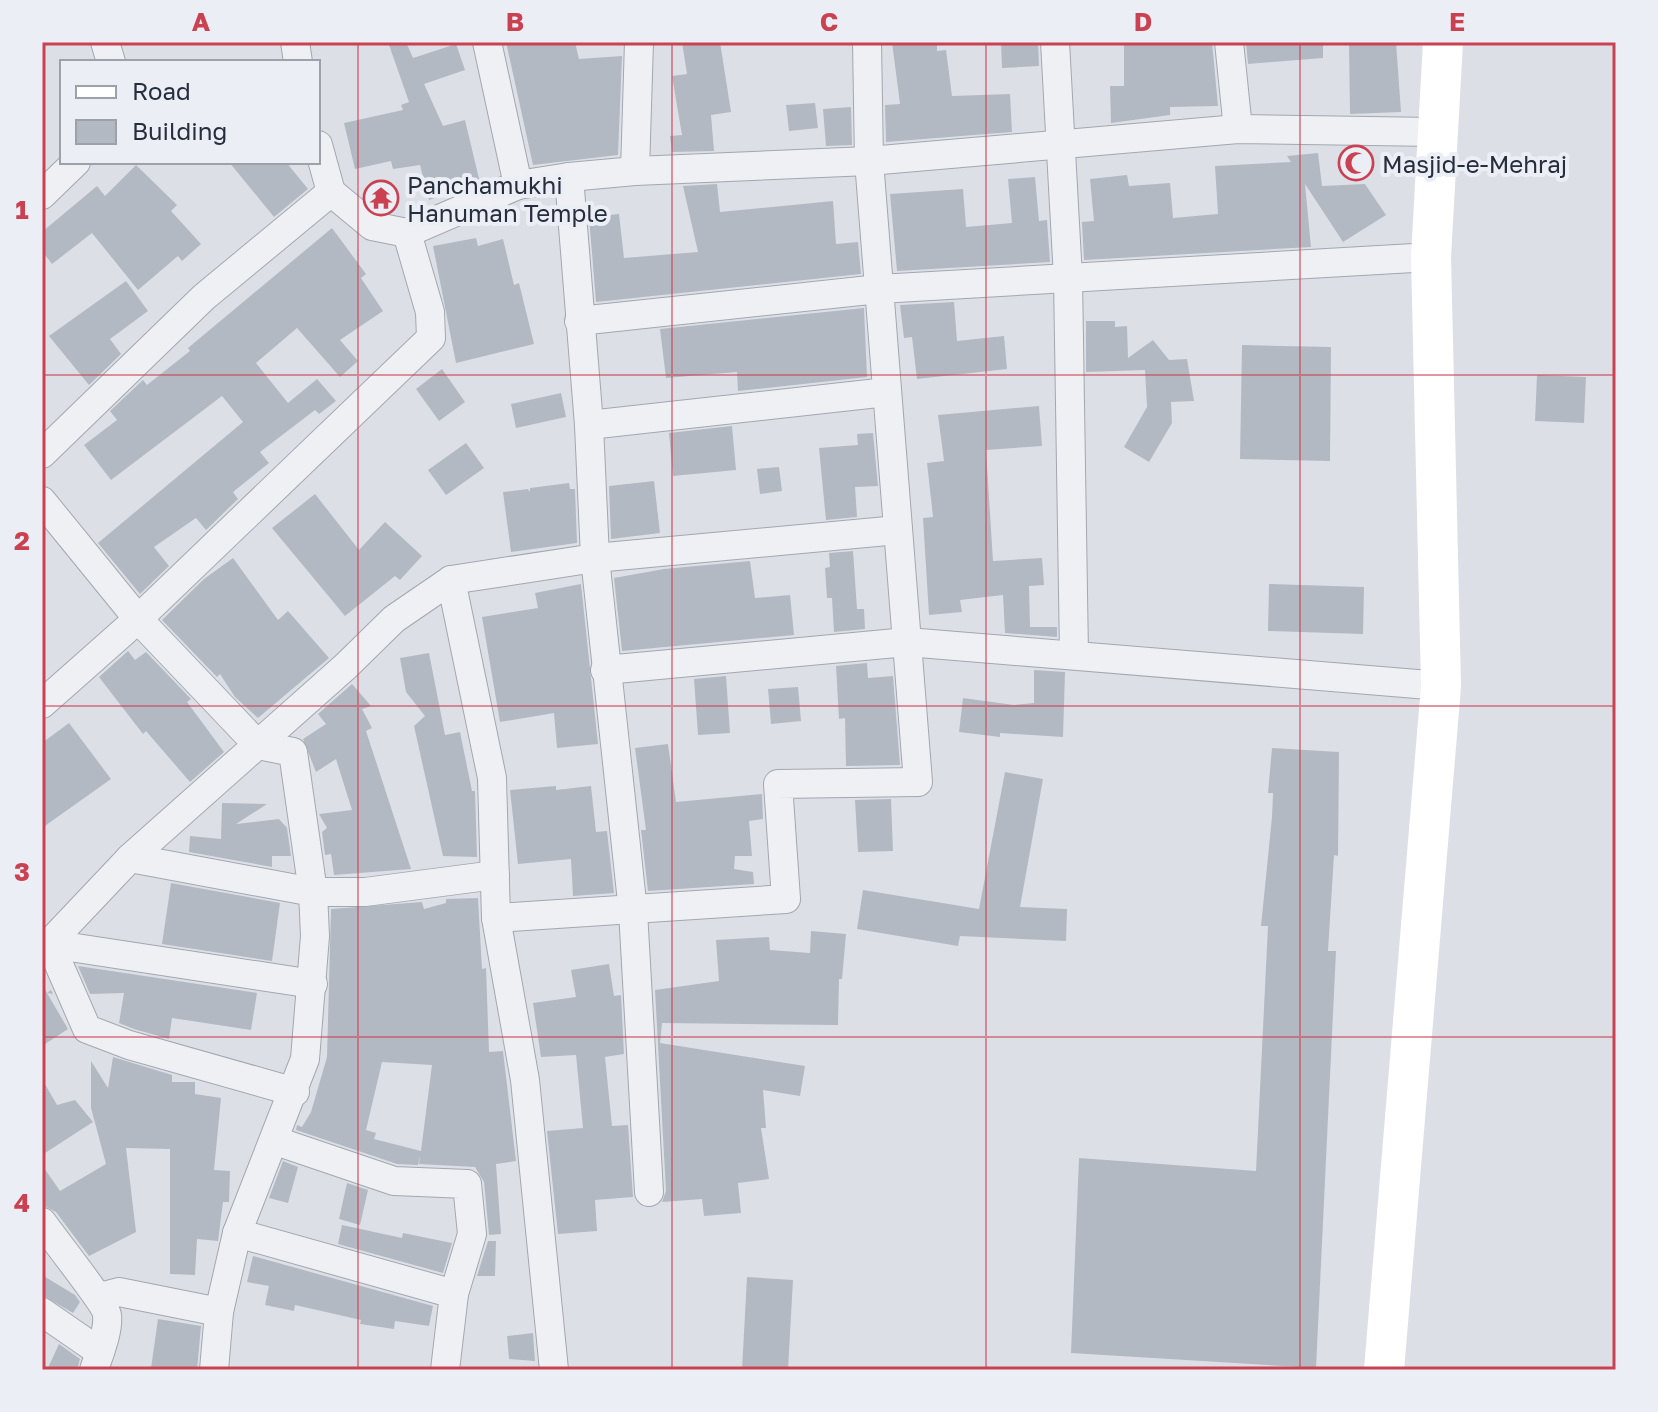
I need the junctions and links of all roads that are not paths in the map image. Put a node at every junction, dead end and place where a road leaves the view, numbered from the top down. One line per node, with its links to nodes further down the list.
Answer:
1 (487, 42): 15 (street)
2 (639, 42): 13 (street)
3 (867, 42): 11 (street)
4 (1055, 42): 9 (street)
5 (1229, 42): 7 (street)
6 (1443, 42): 8 (main road)
7 (1238, 129): 8 (street); 9 (street)
8 (1435, 132): 19 (main road)
9 (1061, 142): 11 (street); 20 (street)
10 (320, 152): 16 (street)
11 (869, 161): 13 (street); 21 (street)
12 (74, 164): 17 (street)
13 (635, 171): 14 (street)
14 (569, 177): 15 (street); 22 (street)
15 (518, 185): 18 (street)
16 (331, 192): 18 (street); 25 (street)
17 (42, 195)
18 (407, 233): 30 (street)
19 (1431, 257): 20 (street); 34 (main road)
20 (1068, 278): 21 (street); 32 (street)
21 (879, 289): 22 (street); 23 (street)
22 (579, 321): 24 (street)
23 (887, 392): 24 (street); 27 (street)
24 (589, 425): 28 (street)
25 (42, 454)
26 (42, 501): 30 (street)
27 (898, 530): 28 (street); 31 (street)
28 (595, 558): 29 (street); 33 (street)
29 (451, 580): 36 (street); 38 (street)
30 (138, 619): 35 (street); 36 (street)
31 (907, 642): 32 (street); 33 (street); 40 (street)
32 (1074, 655): 34 (street)
33 (605, 670): 40 (street)
34 (1441, 686): 57 (main road)
35 (42, 704)
36 (258, 745): 37 (street); 39 (street)
37 (130, 858): 39 (street); 42 (street)
38 (495, 875): 39 (street); 41 (street)
39 (313, 892): 43 (street)
40 (633, 911): 41 (street); 46 (street)
41 (496, 918): 56 (street)
42 (46, 947): 43 (street); 44 (street)
43 (313, 984): 44 (street)
44 (295, 1092): 45 (street)
45 (276, 1141): 48 (street); 49 (street)
46 (649, 1192)
47 (42, 1222): 50 (street)
48 (237, 1233): 49 (street); 52 (street)
49 (454, 1294): 55 (street)
50 (100, 1297): 52 (street); 53 (street)
51 (42, 1312): 53 (street)
52 (219, 1312): 54 (street)
53 (97, 1361)
54 (214, 1370)
55 (445, 1370)
56 (554, 1370)
57 (1384, 1370)

